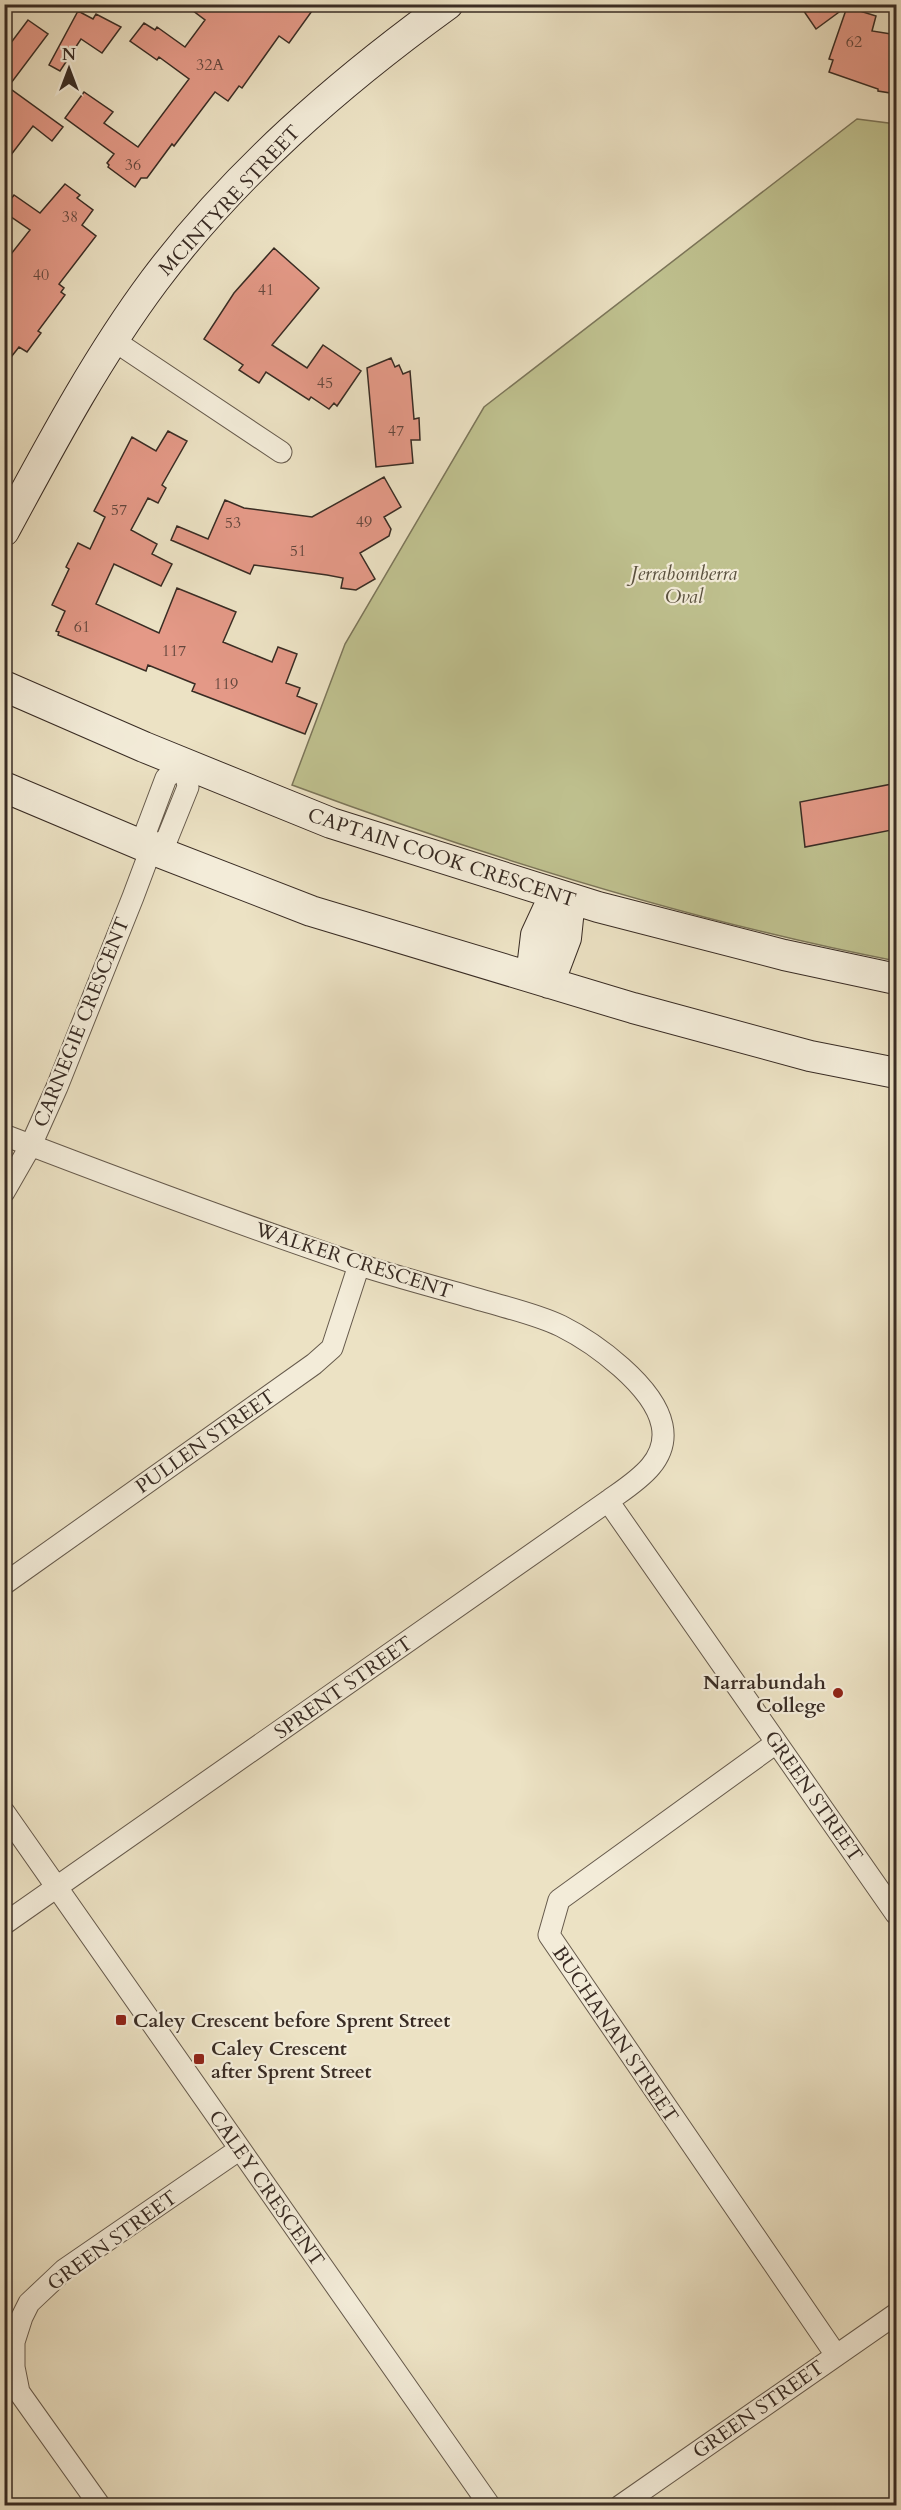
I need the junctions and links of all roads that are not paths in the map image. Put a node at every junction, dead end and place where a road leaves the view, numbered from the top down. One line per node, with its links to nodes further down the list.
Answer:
1 (446, 5): 2 (main road, MCINTYRE STREET)
2 (113, 340): 3 (street); 4 (main road, MCINTYRE STREET)
3 (281, 452)
4 (4, 531)
5 (4, 686): 6 (main road, CAPTAIN COOK CRESCENT)
6 (184, 764): 8 (street, CARNEGIE CRESCENT); 9 (main road, CAPTAIN COOK CRESCENT)
7 (4, 787): 8 (main road)
8 (151, 849): 11 (main road); 14 (street, CARNEGIE CRESCENT)
9 (562, 896): 10 (main road, CAPTAIN COOK CRESCENT); 11 (main road)
10 (897, 979)
11 (540, 980): 12 (main road)
12 (897, 1074)
13 (4, 1135): 14 (street, WALKER CRESCENT)
14 (31, 1145): 15 (street, CARNEGIE CRESCENT); 16 (street, WALKER CRESCENT)
15 (4, 1192)
16 (360, 1264): 17 (street, WALKER CRESCENT); 19 (street, PULLEN STREET)
17 (663, 1435): 18 (street, SPRENT STREET)
18 (608, 1501): 20 (street, GREEN STREET); 22 (street, SPRENT STREET)
19 (4, 1584)
20 (777, 1743): 23 (street, GREEN STREET); 27 (street, BUCHANAN STREET)
21 (4, 1812): 22 (street, CALEY CRESCENT)
22 (57, 1888): 24 (street, SPRENT STREET); 25 (street, CALEY CRESCENT)
23 (897, 1914)
24 (4, 1924)
25 (240, 2149): 28 (street, GREEN STREET); 29 (street, CALEY CRESCENT)
26 (897, 2314): 27 (street, GREEN STREET)
27 (836, 2355): 30 (street, GREEN STREET)
28 (100, 2505)
29 (490, 2505)
30 (620, 2505)

